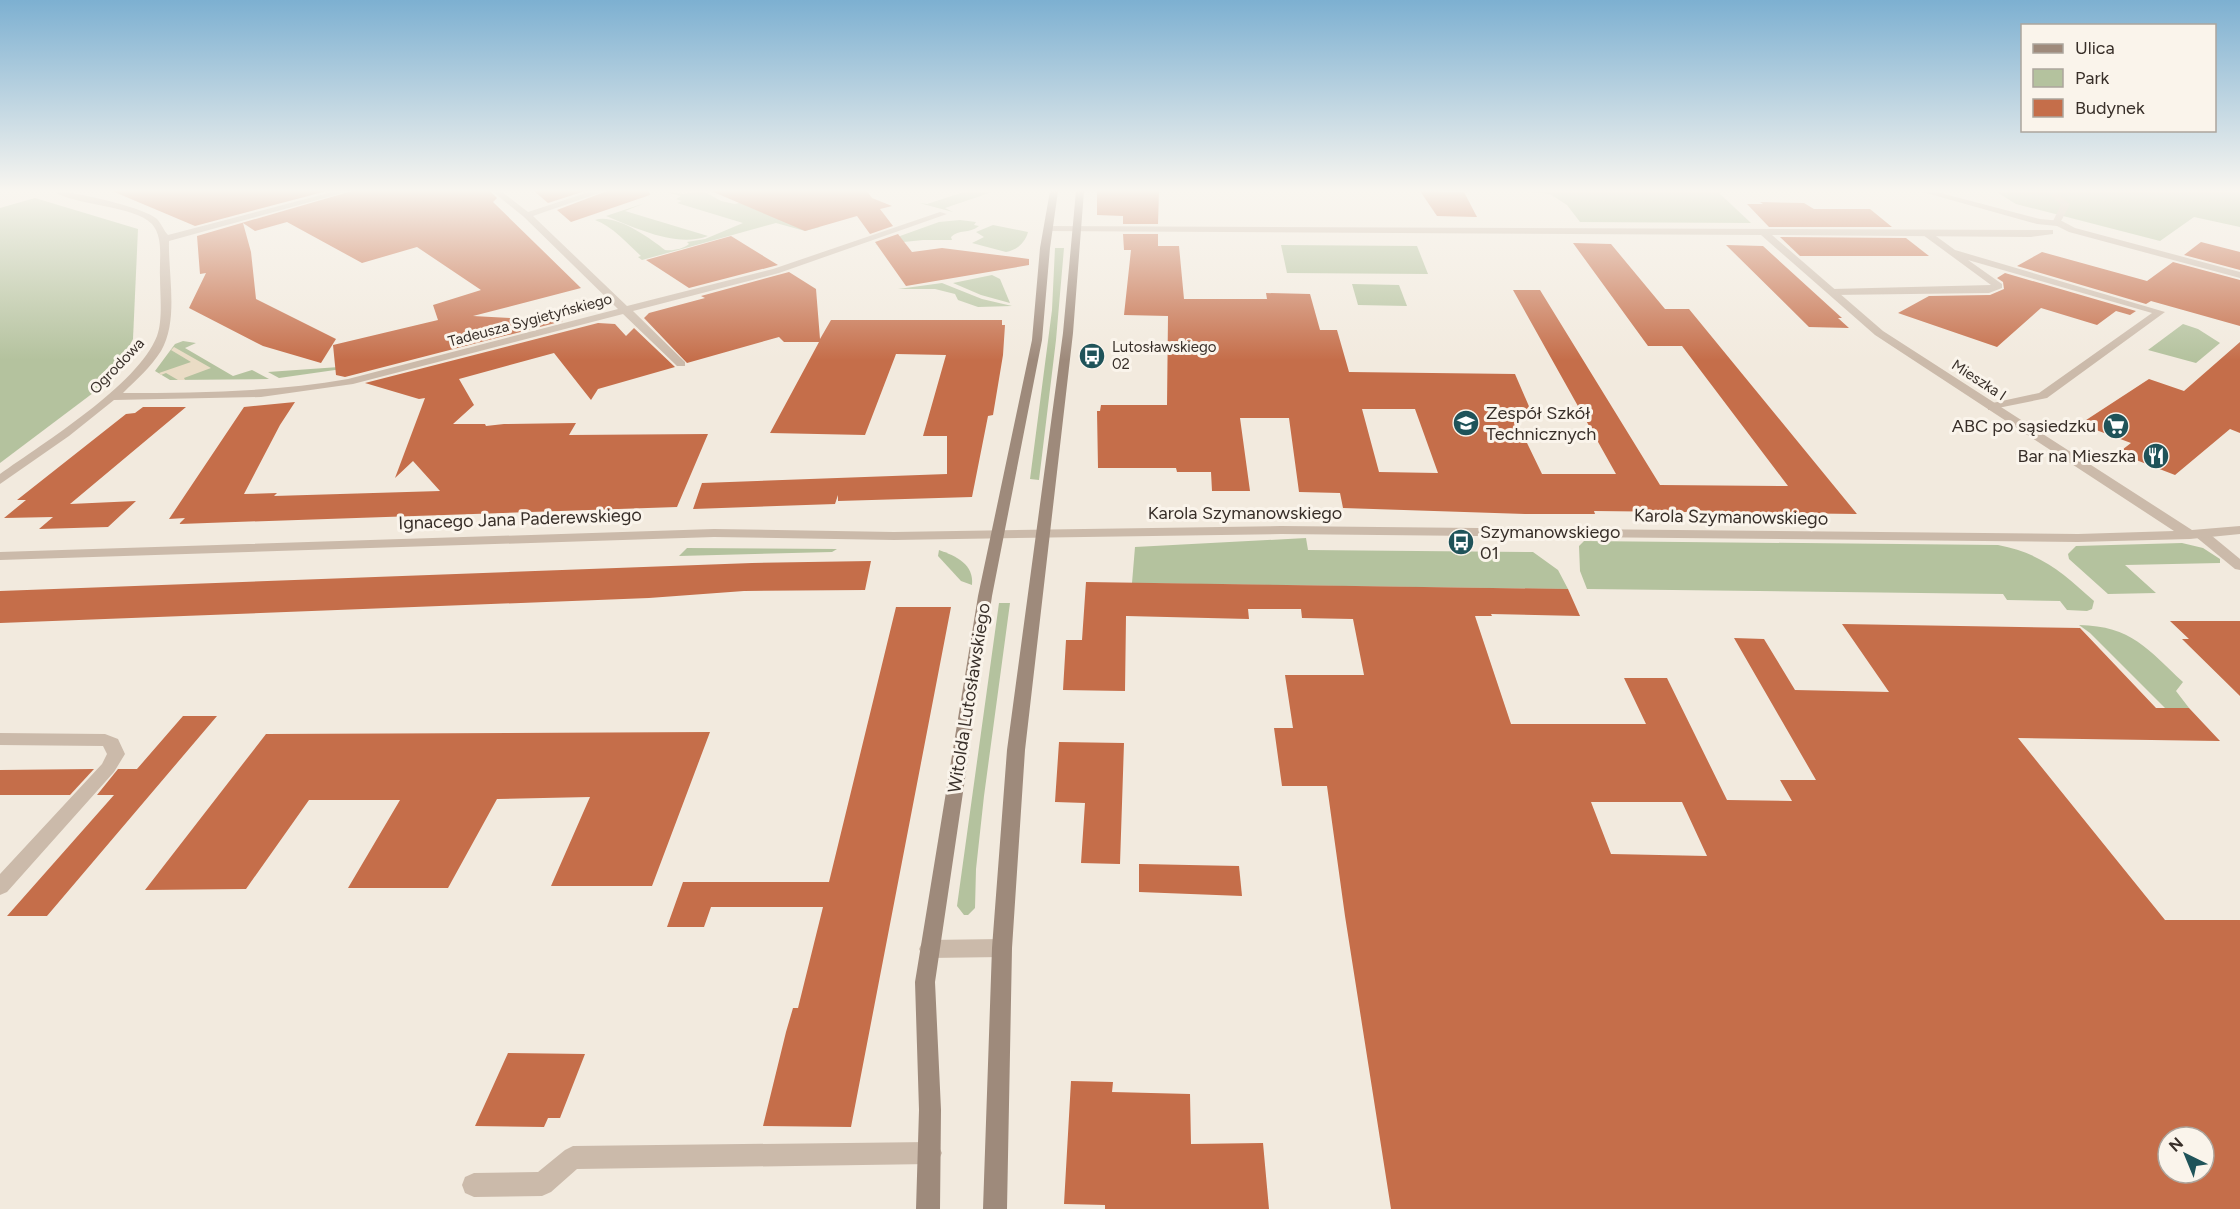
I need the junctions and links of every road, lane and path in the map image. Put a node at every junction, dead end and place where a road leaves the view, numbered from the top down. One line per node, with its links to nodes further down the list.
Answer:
1 (164, 247): 14 (street, Ogrodowa)
2 (560, 247): 12 (street)
3 (845, 247): 12 (street, Tadeusza Sygietyńskiego)
4 (1046, 247): 19 (main road, Witolda Lutosławskiego)
5 (1074, 247): 18 (main road)
6 (1781, 247): 11 (street, Mieszka I)
7 (1946, 247): 9 (street)
8 (2137, 247): 10 (street)
9 (1949, 250): 11 (street); 15 (street)
10 (2240, 275)
11 (1832, 292): 15 (street, Mieszka I)
12 (625, 310): 13 (street); 14 (street, Tadeusza Sygietyńskiego)
13 (681, 364)
14 (113, 396): 16 (street, Ogrodowa)
15 (1992, 407): 20 (street, Mieszka I)
16 (0, 480)
17 (2240, 530): 20 (street, Karola Szymanowskiego)
18 (1041, 532): 19 (street, Ignacego Jana Paderewskiego); 20 (street, Karola Szymanowskiego); 25 (main road)
19 (996, 533): 21 (street, Ignacego Jana Paderewskiego); 26 (main road, Witolda Lutosławskiego)
20 (2196, 535): 22 (street, Mieszka I)
21 (0, 556)
22 (2240, 566)
23 (0, 740): 24 (street)
24 (0, 887)
25 (1002, 948): 26 (street); 30 (main road)
26 (929, 949): 27 (main road, Witolda Lutosławskiego)
27 (930, 1152): 28 (street); 29 (main road, Witolda Lutosławskiego)
28 (474, 1185)
29 (928, 1209)
30 (995, 1209)

